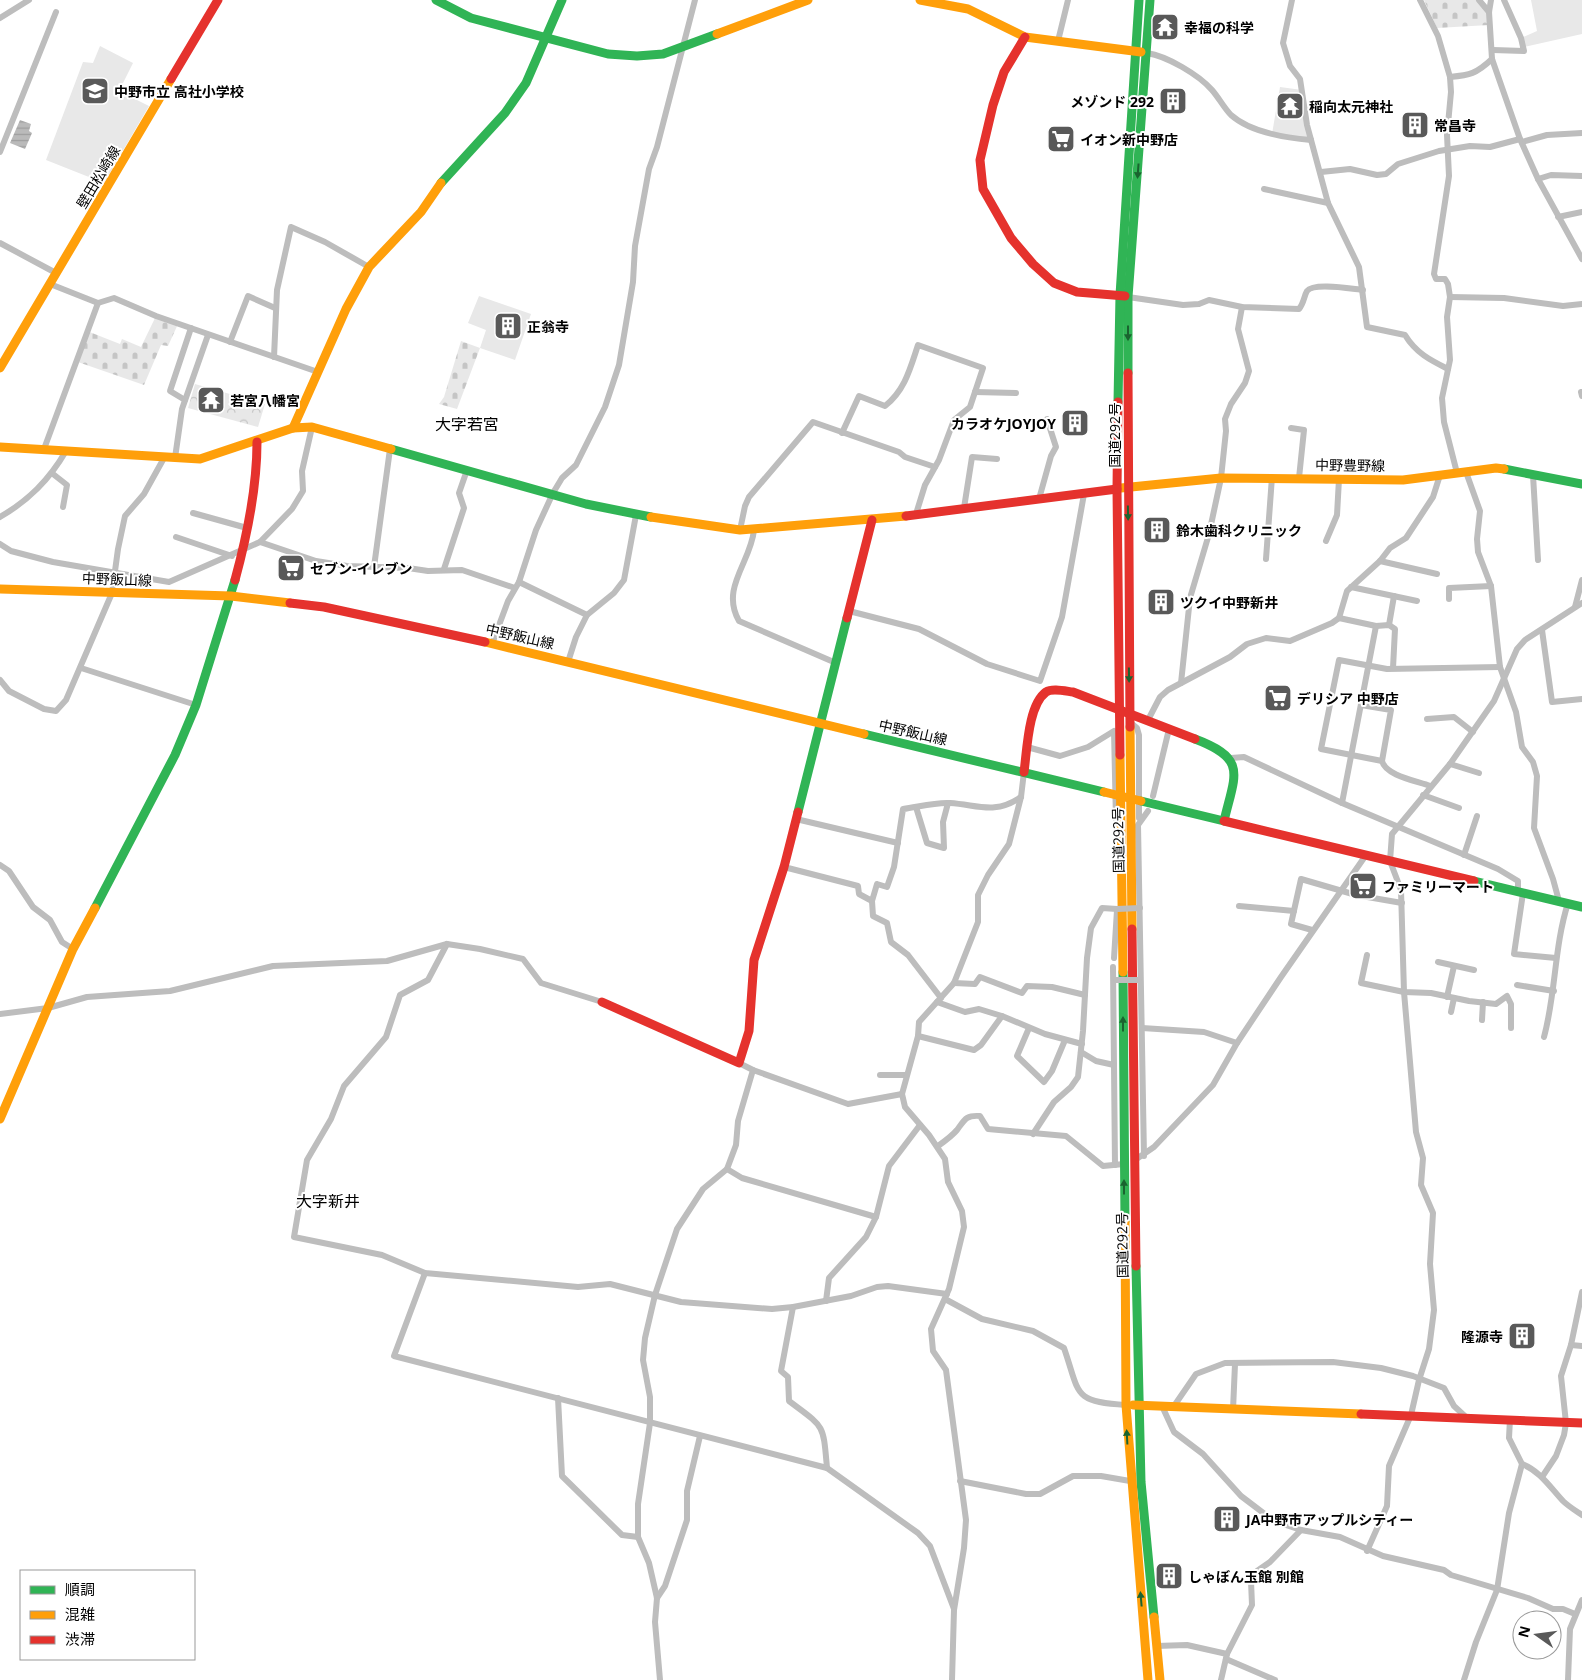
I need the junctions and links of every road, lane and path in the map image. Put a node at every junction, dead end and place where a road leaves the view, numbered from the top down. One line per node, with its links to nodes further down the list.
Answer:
1 (29, 0): 18 (street)
2 (218, 0): 43 (main road, 壁田松崎線)
3 (436, 0): 20 (main road)
4 (562, 0): 20 (main road)
5 (695, 0): 22 (street)
6 (808, 0): 22 (main road)
7 (920, 0): 19 (main road)
8 (1068, 0): 21 (street)
9 (1140, 0): 24 (main road, 国道292号)
10 (1150, 0): 25 (main road, 国道292号)
11 (1292, 0): 29 (street)
12 (1420, 0): 27 (street)
13 (1479, 0): 17 (street)
14 (1491, 0): 17 (street)
15 (1504, 0): 23 (street)
16 (56, 12): 32 (street)
17 (1489, 12): 23 (street)
18 (0, 18)
19 (1025, 37): 21 (main road); 46 (main road)
20 (546, 38): 22 (main road); 42 (main road)
21 (1058, 41): 24 (main road)
22 (682, 46): 89 (street)
23 (1492, 50): 26 (street)
24 (1136, 51): 25 (main road); 46 (main road, 国道292号)
25 (1147, 53): 29 (street); 46 (main road, 国道292号, one-way to 46)
26 (1492, 60): 27 (street); 30 (street)
27 (1450, 77): 31 (street)
28 (1582, 133): 30 (street)
29 (1311, 140): 33 (street)
30 (1521, 141): 31 (street); 35 (street)
31 (1449, 150): 33 (street); 47 (street)
32 (0, 152)
33 (1321, 172): 37 (street)
34 (1582, 176): 35 (street)
35 (1538, 179): 39 (street)
36 (1264, 189): 37 (street)
37 (1328, 202): 45 (street)
38 (1582, 212): 39 (street)
39 (1558, 217): 41 (street)
40 (0, 243): 43 (street)
41 (1582, 259)
42 (370, 267): 51 (street); 58 (main road)
43 (56, 273): 44 (main road, 壁田松崎線)
44 (50, 284): 48 (street); 56 (main road, 壁田松崎線)
45 (1363, 290): 50 (street); 57 (street)
46 (1124, 296): 50 (street); 87 (main road, 国道292号, one-way to 87); 88 (main road, 国道292号)
47 (1450, 297): 49 (street); 57 (street)
48 (98, 304): 52 (street); 69 (street)
49 (1582, 304)
50 (1242, 307): 83 (street)
51 (275, 308): 54 (street); 55 (street)
52 (191, 328): 53 (street); 61 (street)
53 (208, 335): 54 (street); 61 (street)
54 (230, 342): 55 (street)
55 (274, 357): 58 (street)
56 (0, 368)
57 (1448, 369): 78 (street)
58 (318, 372): 63 (main road)
59 (975, 392): 60 (street); 66 (street); 76 (street)
60 (1016, 393)
61 (185, 400): 74 (street)
62 (1047, 419): 91 (street)
63 (293, 428): 64 (main road, 中野豊野線); 67 (main road)
64 (312, 428): 70 (main road, 中野豊野線); 104 (street)
65 (1291, 428): 84 (street)
66 (842, 433): 76 (street); 100 (street)
67 (257, 442): 74 (main road); 99 (main road)
68 (0, 447): 69 (main road); 71 (street)
69 (44, 449): 72 (main road)
70 (390, 449): 77 (main road, 中野豊野線); 111 (street)
71 (0, 451)
72 (66, 451): 73 (main road); 79 (street)
73 (164, 458): 74 (main road); 113 (street)
74 (175, 458)
75 (997, 459): 93 (street)
76 (935, 467): 95 (street)
77 (467, 470): 89 (main road, 中野豊野線); 112 (street)
78 (1462, 472): 80 (main road, 中野豊野線); 81 (main road, 中野豊野線); 117 (street)
79 (53, 474): 92 (street); 97 (street)
80 (1440, 475): 85 (main road, 中野豊野線); 110 (street)
81 (1532, 475): 86 (main road, 中野豊野線); 109 (street)
82 (1272, 477): 83 (main road, 中野豊野線); 84 (main road, 中野豊野線); 108 (street)
83 (1221, 478): 87 (main road, 中野豊野線); 143 (street)
84 (1299, 478): 85 (main road, 中野豊野線)
85 (1339, 479): 103 (street)
86 (1582, 484)
87 (1127, 487): 88 (main road, 中野豊野線); 149 (main road, 国道292号, one-way to 149)
88 (1116, 489): 90 (main road, 中野豊野線); 148 (main road, 国道292号)
89 (553, 493): 96 (main road, 中野豊野線); 116 (street)
90 (1084, 494): 91 (main road, 中野豊野線); 142 (street)
91 (1039, 499): 93 (main road, 中野豊野線)
92 (63, 507)
93 (964, 508): 95 (main road, 中野豊野線)
94 (193, 513): 99 (street)
95 (916, 514): 98 (main road, 中野豊野線)
96 (636, 515): 100 (main road, 中野豊野線); 128 (street)
97 (0, 517)
98 (872, 520): 101 (main road, 中野豊野線); 127 (main road)
99 (247, 528): 106 (main road)
100 (740, 530): 101 (main road, 中野豊野線)
101 (754, 530): 135 (street)
102 (176, 536): 107 (street)
103 (1326, 541)
104 (260, 542): 106 (street); 111 (street)
105 (0, 544): 113 (street)
106 (243, 551): 107 (street); 121 (main road)
107 (232, 556): 113 (street)
108 (1266, 559)
109 (1538, 560)
110 (1380, 561): 114 (street); 118 (street)
111 (374, 567): 112 (street)
112 (444, 570): 116 (street)
113 (115, 574): 120 (street)
114 (1437, 574)
115 (1582, 580): 126 (street)
116 (517, 585): 128 (street); 133 (street)
117 (1491, 586): 123 (street); 137 (street)
118 (1351, 587): 122 (street); 129 (street)
119 (0, 589): 120 (main road, 中野飯山線)
120 (112, 592): 121 (main road, 中野飯山線); 138 (street)
121 (231, 596): 133 (main road, 中野飯山線); 146 (main road)
122 (1394, 596): 124 (street); 130 (street)
123 (1449, 598)
124 (1417, 601)
125 (1582, 603): 126 (street)
126 (1576, 607): 132 (street)
127 (849, 611): 135 (main road); 142 (street)
128 (587, 615): 134 (street)
129 (1339, 618): 131 (street); 143 (street)
130 (1389, 625): 131 (street); 139 (street)
131 (1376, 626): 136 (street)
132 (1542, 630): 140 (street); 145 (street)
133 (492, 644): 134 (main road, 中野飯山線)
134 (568, 662): 152 (main road, 中野飯山線)
135 (836, 663): 152 (main road)
136 (1369, 666): 139 (street); 147 (street); 156 (street)
137 (1500, 667): 139 (street); 140 (street)
138 (81, 668): 141 (street); 146 (street)
139 (1393, 668)
140 (1504, 679): 154 (street); 185 (street)
141 (0, 680)
142 (1040, 681): 144 (street)
143 (1181, 683): 151 (street)
144 (1046, 692): 148 (main road); 155 (main road)
145 (1582, 699)
146 (196, 705): 194 (main road)
147 (1361, 705): 156 (street); 158 (street)
148 (1119, 709): 149 (main road); 238 (main road, 国道292号, one-way to 148)
149 (1130, 718): 151 (main road); 172 (street); 237 (main road, 国道292号)
150 (1427, 719): 154 (street)
151 (1148, 720): 153 (main road)
152 (820, 724): 160 (main road, 中野飯山線); 173 (main road)
153 (1169, 729): 157 (main road); 164 (street)
154 (1473, 732): 159 (street)
155 (1027, 747): 160 (main road); 190 (street)
156 (1351, 755): 158 (street); 167 (street)
157 (1231, 758): 167 (street); 174 (main road)
158 (1382, 761): 162 (street)
159 (1450, 764): 161 (street); 162 (street)
160 (1024, 772): 165 (street); 174 (main road, 中野飯山線, bridge)
161 (1479, 773)
162 (1430, 786): 163 (street)
163 (1423, 795): 169 (street); 175 (street)
164 (1153, 796)
165 (1021, 798): 166 (street); 204 (street)
166 (948, 803): 168 (street); 168 (street)
167 (1342, 803): 175 (street)
168 (916, 807): 176 (street)
169 (1459, 808)
170 (1148, 811): 189 (street)
171 (1477, 816): 178 (street)
172 (1139, 818)
173 (796, 819): 176 (street); 181 (main road)
174 (1224, 821): 177 (main road, 中野飯山線)
175 (1397, 826): 178 (street); 179 (street)
176 (898, 843): 184 (street)
177 (1366, 855): 179 (main road, 中野飯山線); 182 (street)
178 (1464, 856): 183 (street)
179 (1390, 860): 183 (main road, 中野飯山線); 186 (street)
180 (0, 864): 194 (street)
181 (784, 867): 184 (street); 226 (main road)
182 (1341, 890): 186 (street); 191 (street); 192 (street)
183 (1520, 892): 185 (main road, 中野飯山線); 197 (street)
184 (872, 900): 210 (street)
185 (1563, 902): 188 (main road, 中野飯山線); 197 (street)
186 (1402, 903): 207 (street)
187 (1240, 906): 191 (street)
188 (1582, 907)
189 (1140, 908): 190 (street, bridge); 203 (street)
190 (1117, 909): 196 (street); 208 (street)
191 (1294, 911): 192 (street)
192 (1312, 930): 224 (street)
193 (447, 944): 211 (street); 213 (street); 241 (street)
194 (73, 949): 213 (main road)
195 (1367, 955): 207 (street)
196 (1114, 958)
197 (1556, 958): 206 (street)
198 (1438, 962): 199 (street)
199 (1454, 966): 201 (street); 209 (street)
200 (1114, 967): 202 (street)
201 (1474, 970)
202 (1115, 980): 203 (street, bridge); 227 (street)
203 (1140, 980): 219 (street)
204 (954, 984): 208 (street); 210 (street)
205 (1517, 985): 206 (street)
206 (1554, 990): 222 (street)
207 (1404, 992): 209 (street); 250 (street)
208 (1085, 995): 225 (street)
209 (1451, 997): 212 (street); 214 (street)
210 (939, 1000): 216 (street); 221 (street)
211 (602, 1002): 226 (main road)
212 (1483, 1002): 217 (street); 220 (street)
213 (48, 1008): 215 (street); 232 (main road)
214 (1451, 1012)
215 (0, 1014)
216 (1002, 1016): 218 (street); 221 (street)
217 (1482, 1020)
218 (1029, 1028): 223 (street); 223 (street)
219 (1142, 1028): 224 (street); 236 (street)
220 (1511, 1028)
221 (918, 1036): 230 (street)
222 (1544, 1037)
223 (1065, 1040): 225 (street)
224 (1237, 1043): 236 (street)
225 (1082, 1048): 227 (street); 234 (street)
226 (739, 1063): 228 (street)
227 (1114, 1064): 238 (street)
228 (753, 1070): 231 (street); 239 (street)
229 (880, 1075): 230 (street)
230 (906, 1075): 231 (street)
231 (902, 1094): 233 (street)
232 (0, 1120)
233 (920, 1125): 235 (street); 240 (street)
234 (1033, 1134): 235 (street); 238 (street)
235 (938, 1146): 244 (street)
236 (1144, 1156): 237 (street)
237 (1134, 1161): 253 (main road, 国道292号)
238 (1119, 1165): 252 (main road, 国道292号, one-way to 238)
239 (727, 1170): 240 (street); 243 (street)
240 (876, 1217): 245 (street)
241 (425, 1273): 243 (street); 251 (street)
242 (1582, 1292): 247 (street)
243 (655, 1295): 246 (street); 261 (street)
244 (946, 1296): 245 (street); 252 (street); 267 (street)
245 (826, 1301): 246 (street)
246 (793, 1307): 265 (street)
247 (1571, 1345): 248 (street); 260 (street)
248 (1582, 1346)
249 (1235, 1364): 250 (street); 255 (street); 256 (street)
250 (1419, 1380): 257 (street); 258 (street)
251 (558, 1398): 261 (street); 271 (street)
252 (1126, 1405): 253 (main road); 268 (main road, 国道292号, one-way to 252)
253 (1138, 1405): 254 (main road); 278 (main road, 国道292号)
254 (1162, 1406): 255 (main road); 270 (street)
255 (1174, 1406): 256 (main road)
256 (1232, 1410): 257 (main road)
257 (1411, 1416): 258 (main road); 272 (street)
258 (1467, 1418): 259 (main road)
259 (1510, 1420): 260 (main road); 264 (street)
260 (1566, 1422): 262 (main road); 266 (street)
261 (650, 1423): 263 (street); 271 (street)
262 (1582, 1423)
263 (700, 1436): 265 (street); 274 (street)
264 (1522, 1464): 266 (street); 273 (street)
265 (827, 1468): 276 (street)
266 (1542, 1477): 269 (street)
267 (960, 1480): 268 (street); 276 (street)
268 (1130, 1482): 282 (main road, 国道292号, one-way to 268)
269 (1582, 1515)
270 (1301, 1530): 272 (street); 279 (street)
271 (638, 1537): 274 (street)
272 (1367, 1551): 273 (street)
273 (1497, 1590): 277 (street); 287 (street)
274 (657, 1598): 280 (street)
275 (1582, 1600): 277 (street)
276 (954, 1610): 281 (street)
277 (1575, 1614): 288 (street)
278 (1156, 1646): 279 (street); 283 (main road); 284 (main road, 国道292号)
279 (1227, 1656): 285 (street); 286 (street)
280 (660, 1680)
281 (952, 1680)
282 (1149, 1680)
283 (1156, 1680)
284 (1160, 1680)
285 (1221, 1680)
286 (1275, 1680)
287 (1464, 1680)
288 (1568, 1680)

